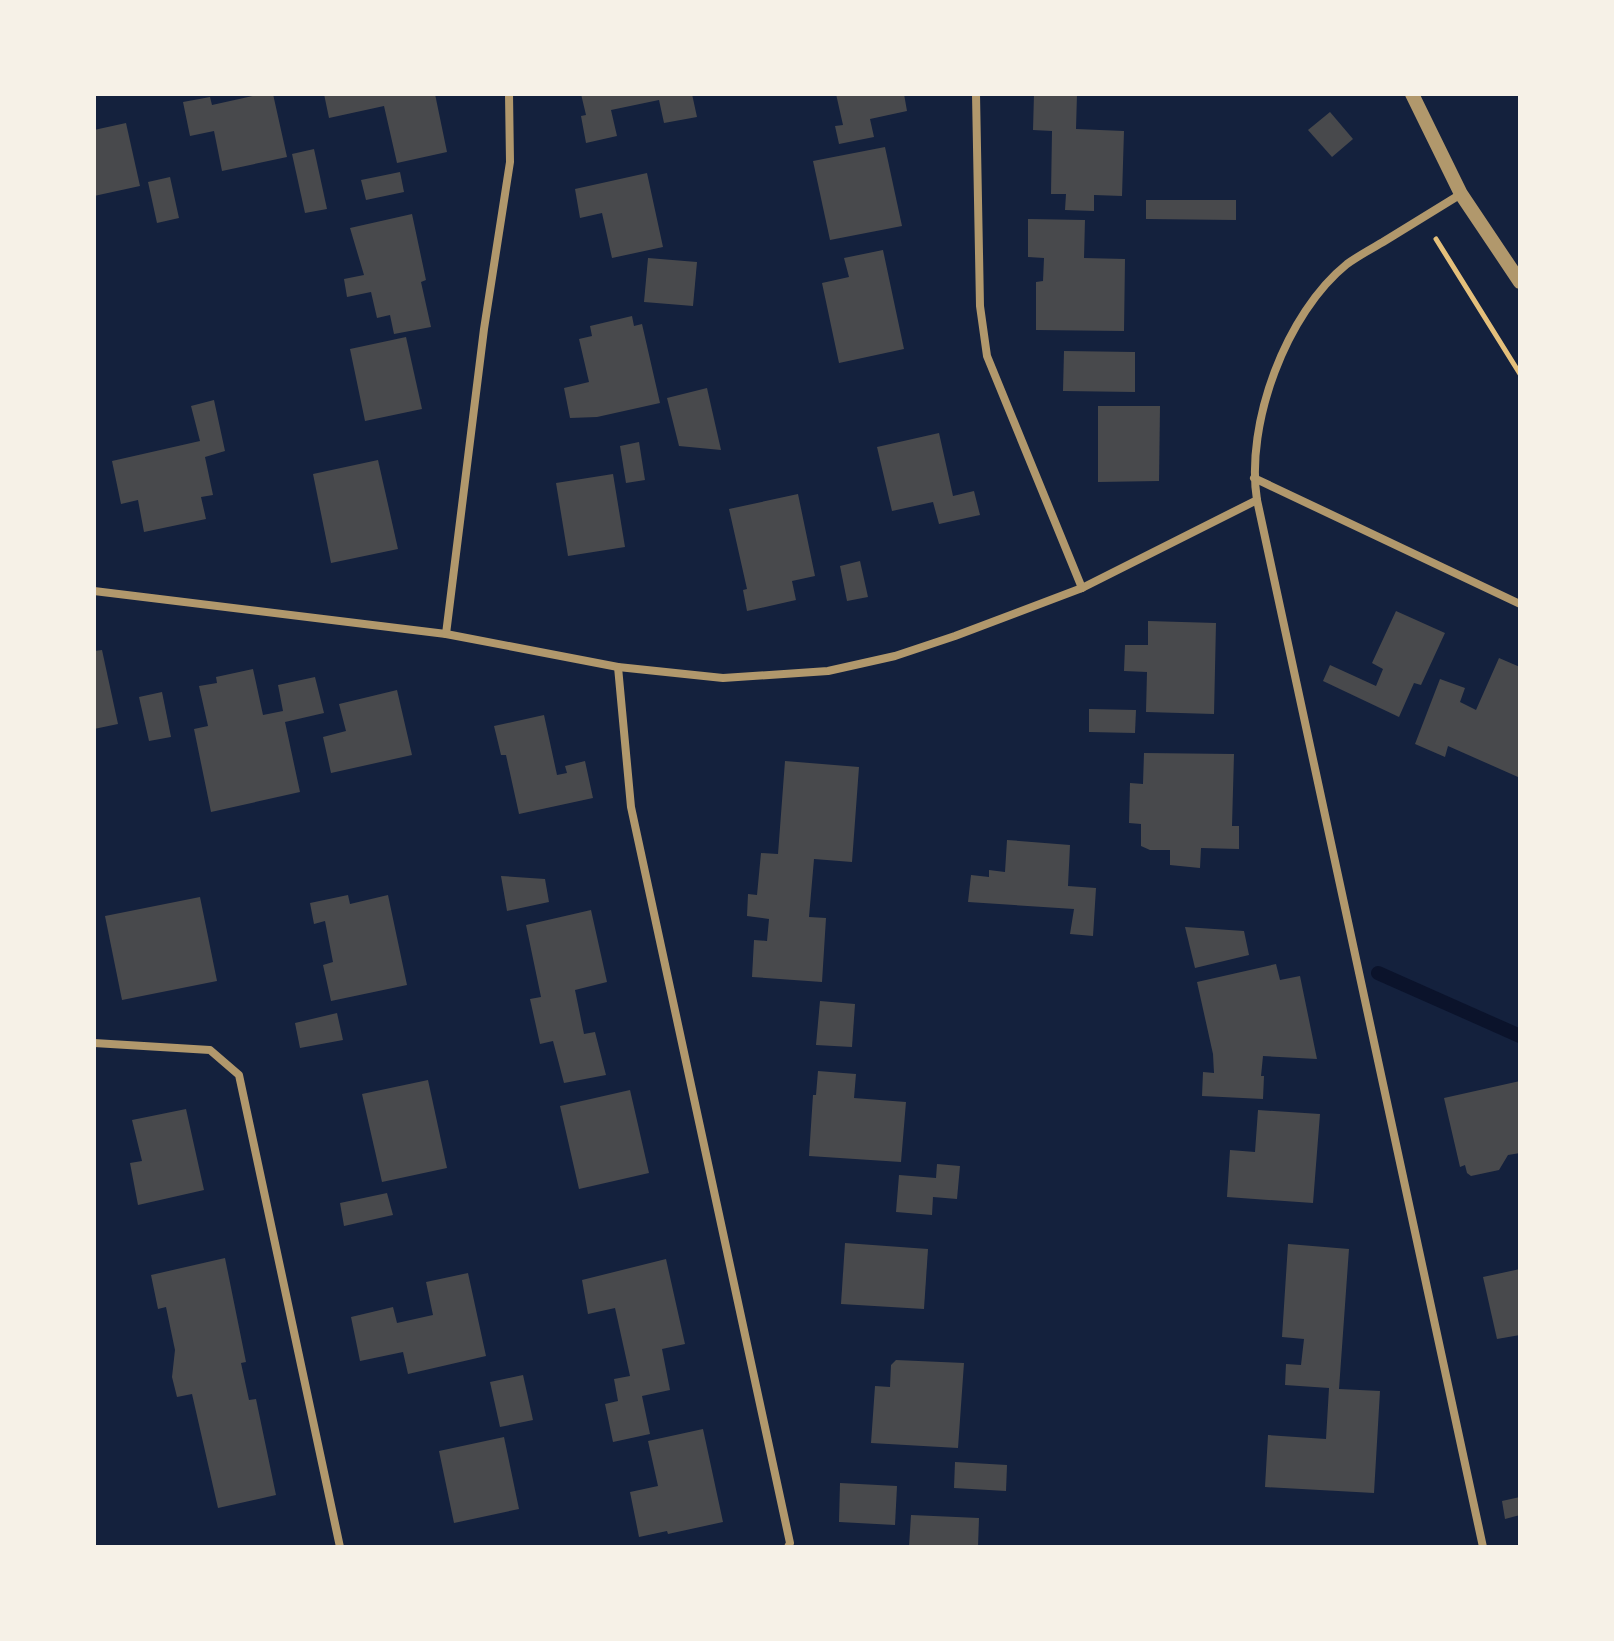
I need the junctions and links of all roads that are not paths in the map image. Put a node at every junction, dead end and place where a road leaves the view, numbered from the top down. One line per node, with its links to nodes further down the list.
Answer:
1 (509, 94): 11 (street)
2 (976, 94): 8 (street)
3 (1412, 94): 4 (street)
4 (1461, 194): 5 (street); 6 (street)
5 (1520, 282)
6 (1254, 478): 7 (street); 10 (street)
7 (1257, 500): 8 (street); 16 (street)
8 (1082, 588): 12 (street)
9 (94, 591): 11 (street)
10 (1520, 604)
11 (446, 634): 12 (street)
12 (618, 667): 15 (street)
13 (94, 1043): 14 (street)
14 (340, 1547)
15 (788, 1547)
16 (1483, 1547)

